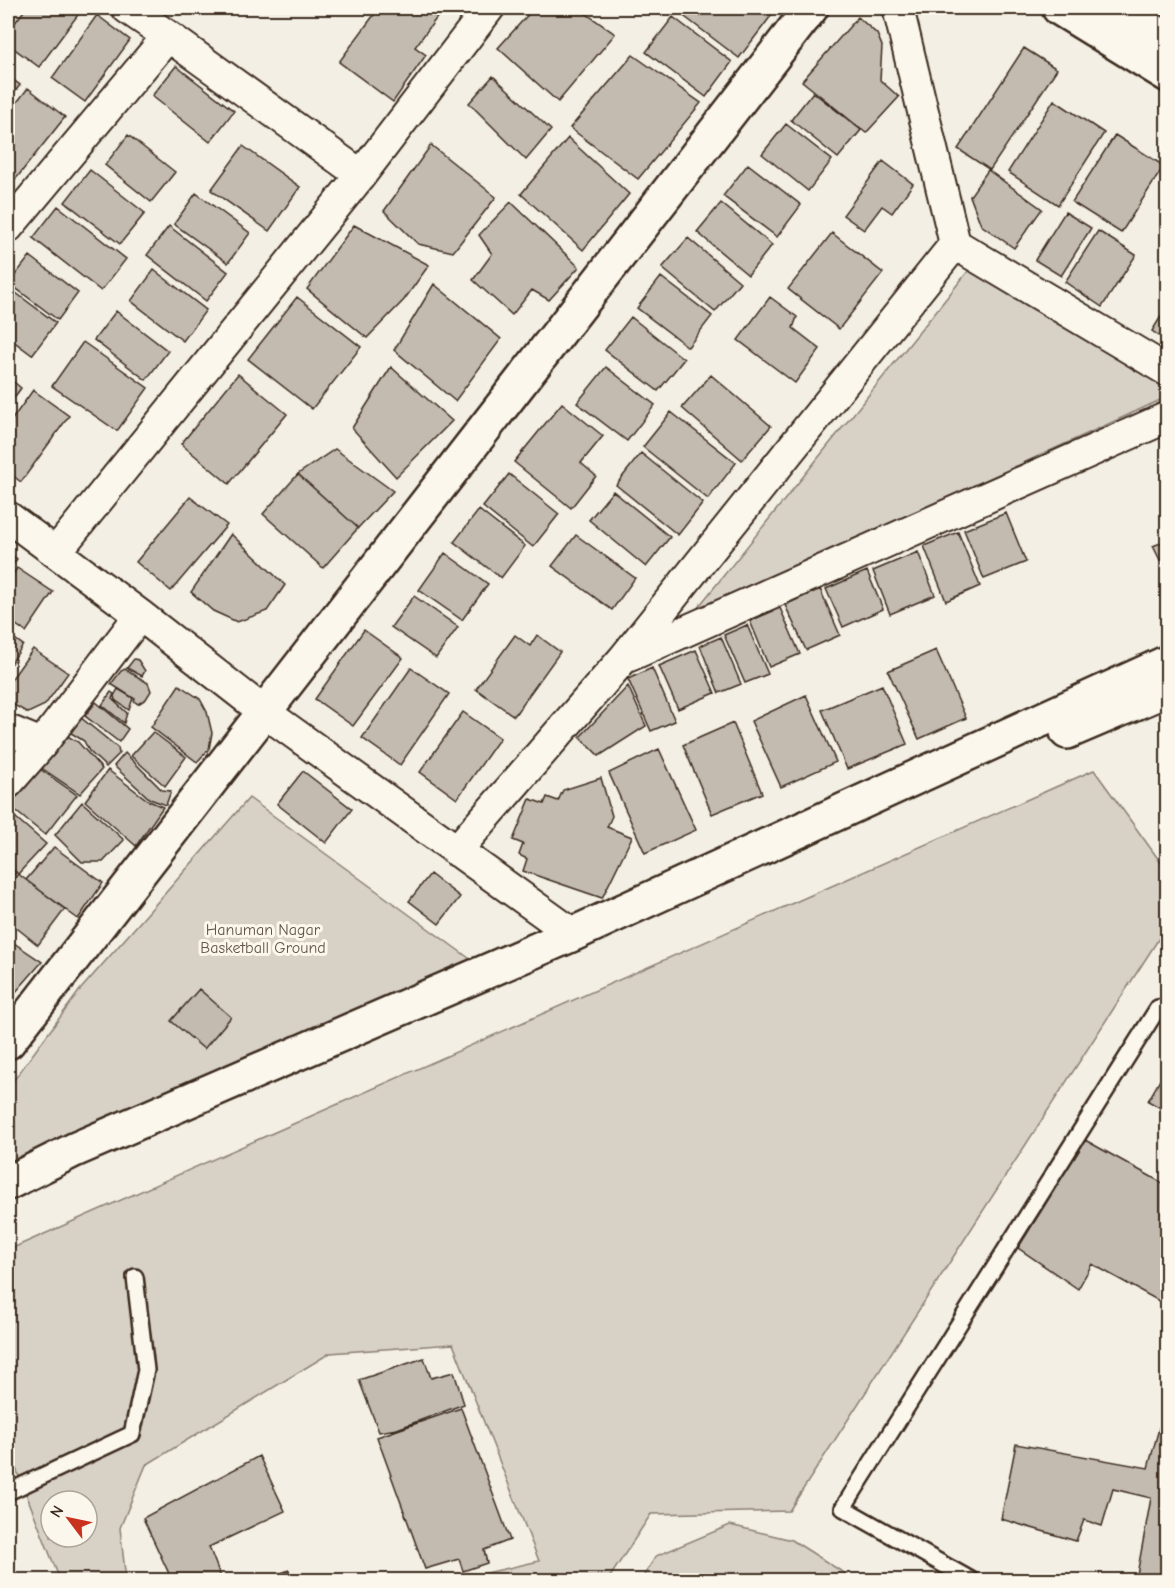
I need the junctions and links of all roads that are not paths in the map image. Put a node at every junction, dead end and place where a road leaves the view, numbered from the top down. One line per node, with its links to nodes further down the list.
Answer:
1 (127, 8): 7 (street)
2 (489, 8): 10 (street)
3 (811, 8): 21 (main road)
4 (898, 8): 12 (street)
5 (1059, 8): 9 (main road)
6 (1115, 8): 8 (main road)
7 (168, 36): 10 (street); 11 (street)
8 (1167, 40)
9 (1167, 75)
10 (361, 176): 16 (street)
11 (10, 220)
12 (955, 244): 13 (street); 18 (street)
13 (1167, 371)
14 (1167, 417): 18 (street)
15 (8, 518): 16 (street)
16 (56, 552): 17 (street)
17 (140, 615): 21 (street); 23 (street)
18 (623, 659): 25 (street)
19 (1167, 662): 26 (main road)
20 (1167, 689): 30 (main road)
21 (263, 711): 25 (street); 28 (main road)
22 (8, 730): 23 (street)
23 (42, 744): 24 (street)
24 (8, 783)
25 (456, 851): 26 (street)
26 (573, 934): 29 (main road)
27 (1167, 1007): 33 (lane)
28 (8, 1042)
29 (8, 1183)
30 (8, 1202)
31 (135, 1277): 32 (lane)
32 (8, 1492)
33 (971, 1581)

